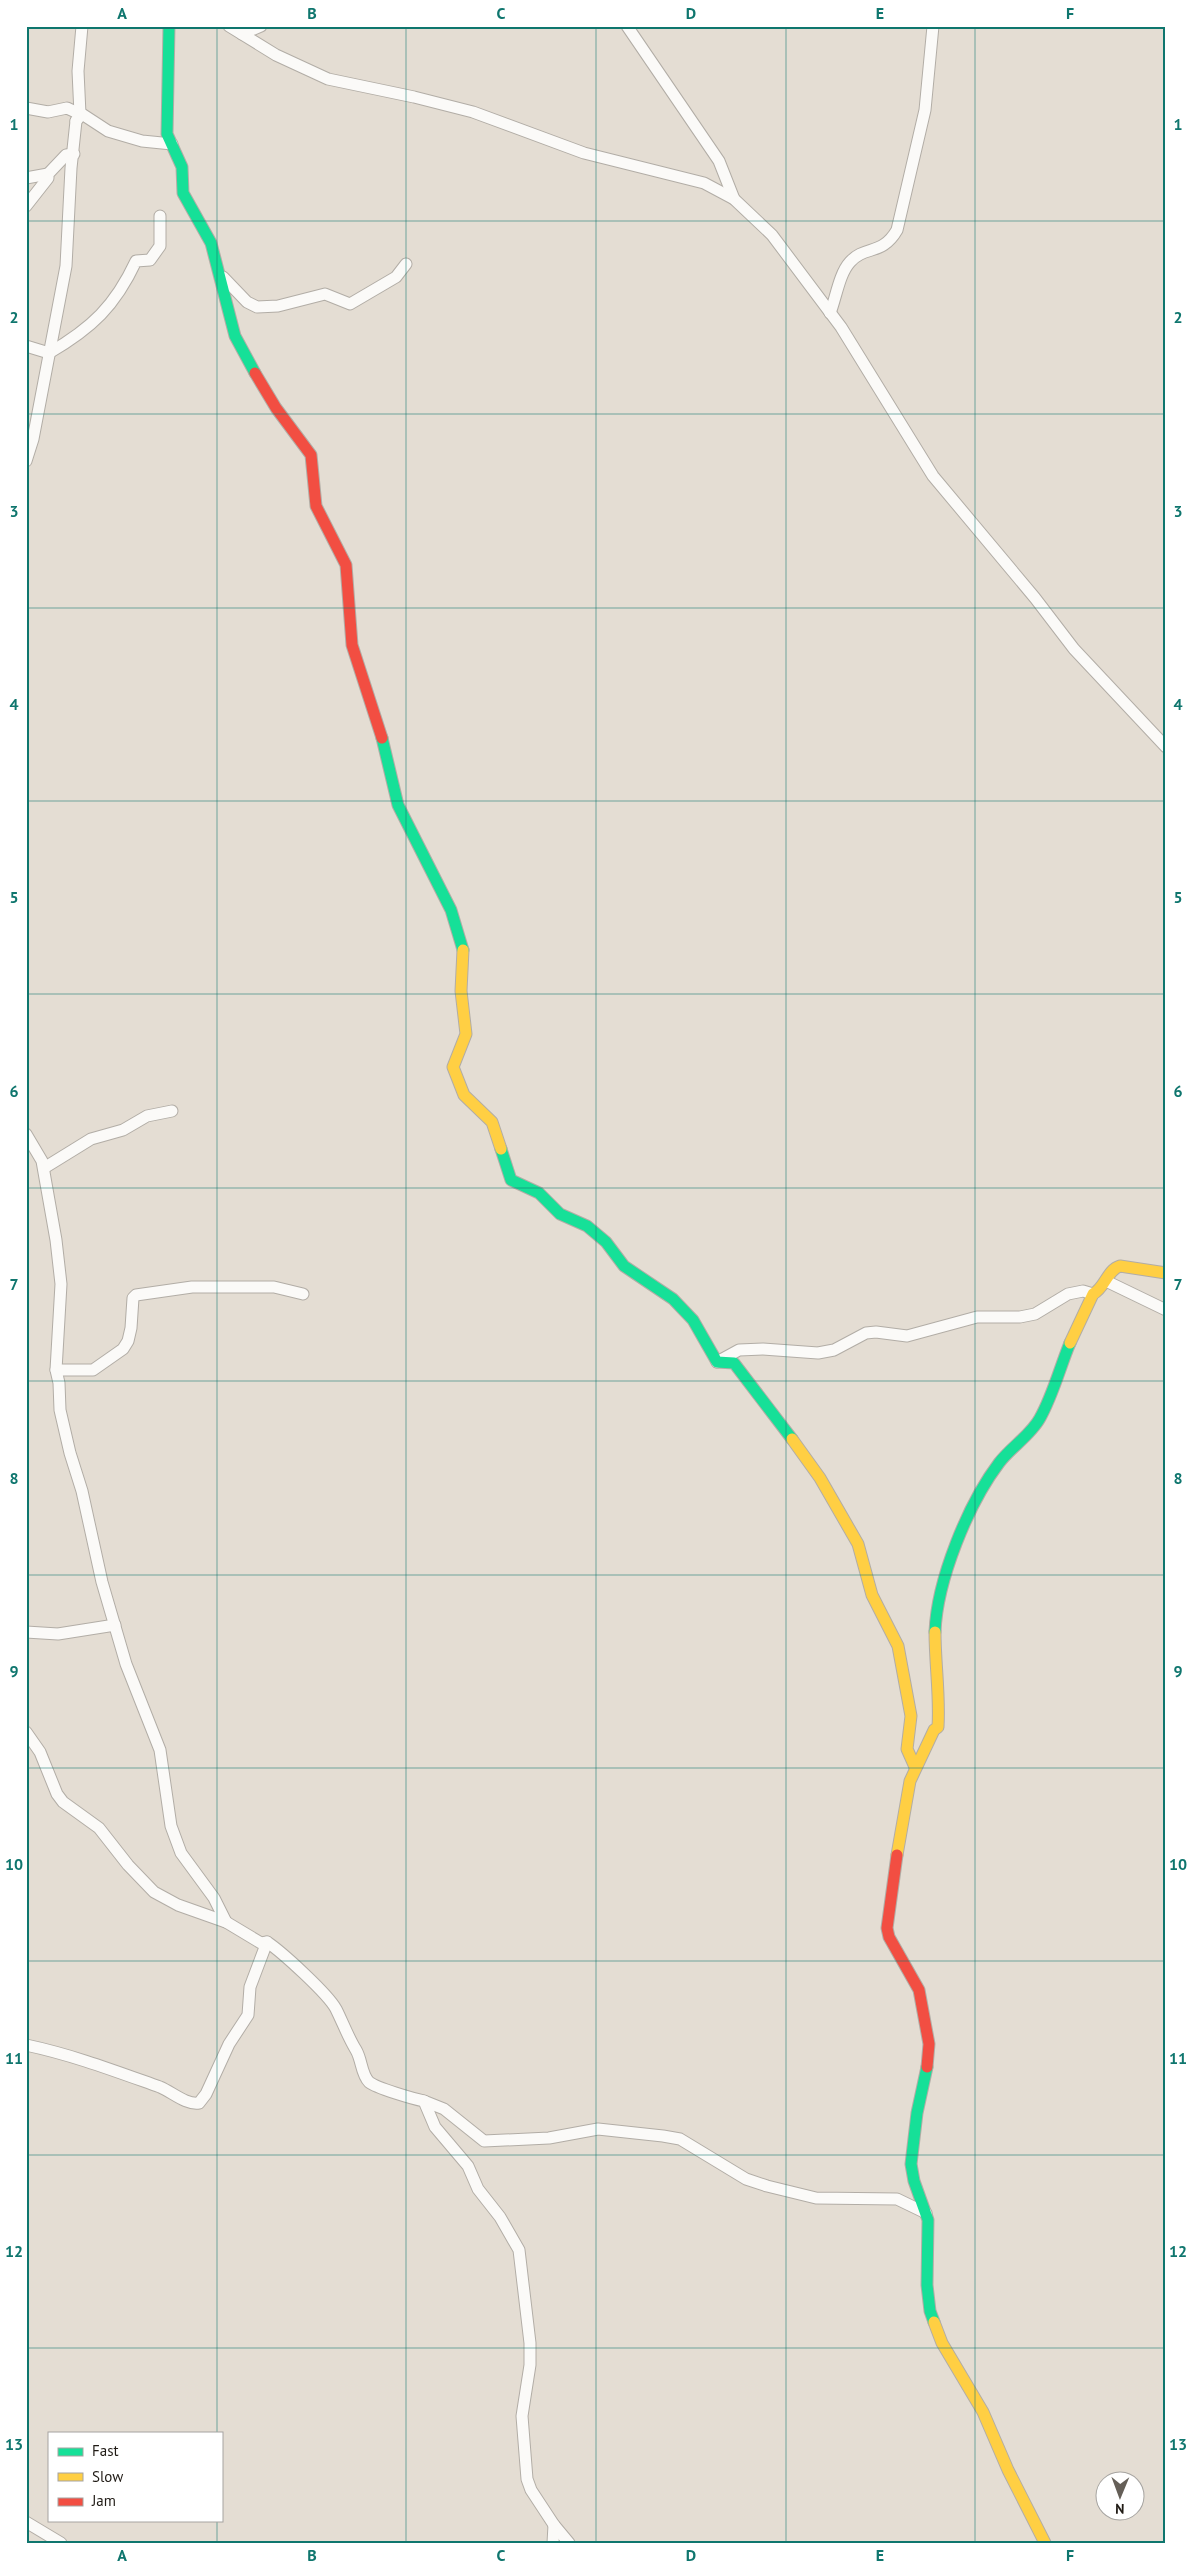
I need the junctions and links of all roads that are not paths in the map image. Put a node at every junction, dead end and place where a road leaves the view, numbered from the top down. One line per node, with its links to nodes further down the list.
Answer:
1 (82, 26): 9 (street)
2 (169, 26): 10 (street)
3 (229, 26): 7 (street)
4 (261, 26): 7 (street)
5 (627, 26): 14 (street)
6 (933, 26): 19 (street)
7 (242, 34): 14 (street)
8 (26, 108): 9 (street)
9 (78, 118): 10 (street); 11 (street)
10 (172, 144): 18 (street)
11 (74, 154): 12 (street); 21 (street)
12 (48, 174): 13 (street); 15 (street)
13 (26, 178)
14 (734, 199): 19 (street)
15 (26, 206)
16 (160, 216): 21 (street)
17 (406, 264): 18 (street)
18 (218, 271): 32 (street)
19 (830, 313): 23 (street)
20 (26, 346): 21 (street)
21 (49, 353): 22 (street)
22 (26, 461)
23 (1166, 747)
24 (172, 1111): 26 (street)
25 (26, 1134): 26 (street)
26 (44, 1168): 33 (street)
27 (1166, 1273): 28 (street)
28 (1106, 1281): 30 (street); 31 (street)
29 (302, 1294): 33 (street)
30 (1092, 1294): 32 (street); 37 (street)
31 (1166, 1310)
32 (716, 1362): 37 (street)
33 (56, 1370): 34 (street)
34 (115, 1625): 35 (street); 38 (street)
35 (26, 1632)
36 (26, 1732): 38 (street)
37 (915, 1766): 42 (street)
38 (226, 1922): 39 (street)
39 (267, 1942): 40 (street); 41 (street)
40 (26, 2046)
41 (424, 2100): 42 (street); 44 (street)
42 (926, 2213): 48 (street)
43 (26, 2522): 45 (street)
44 (554, 2525): 46 (street); 47 (street)
45 (61, 2543)
46 (553, 2543)
47 (569, 2543)
48 (1045, 2543)

